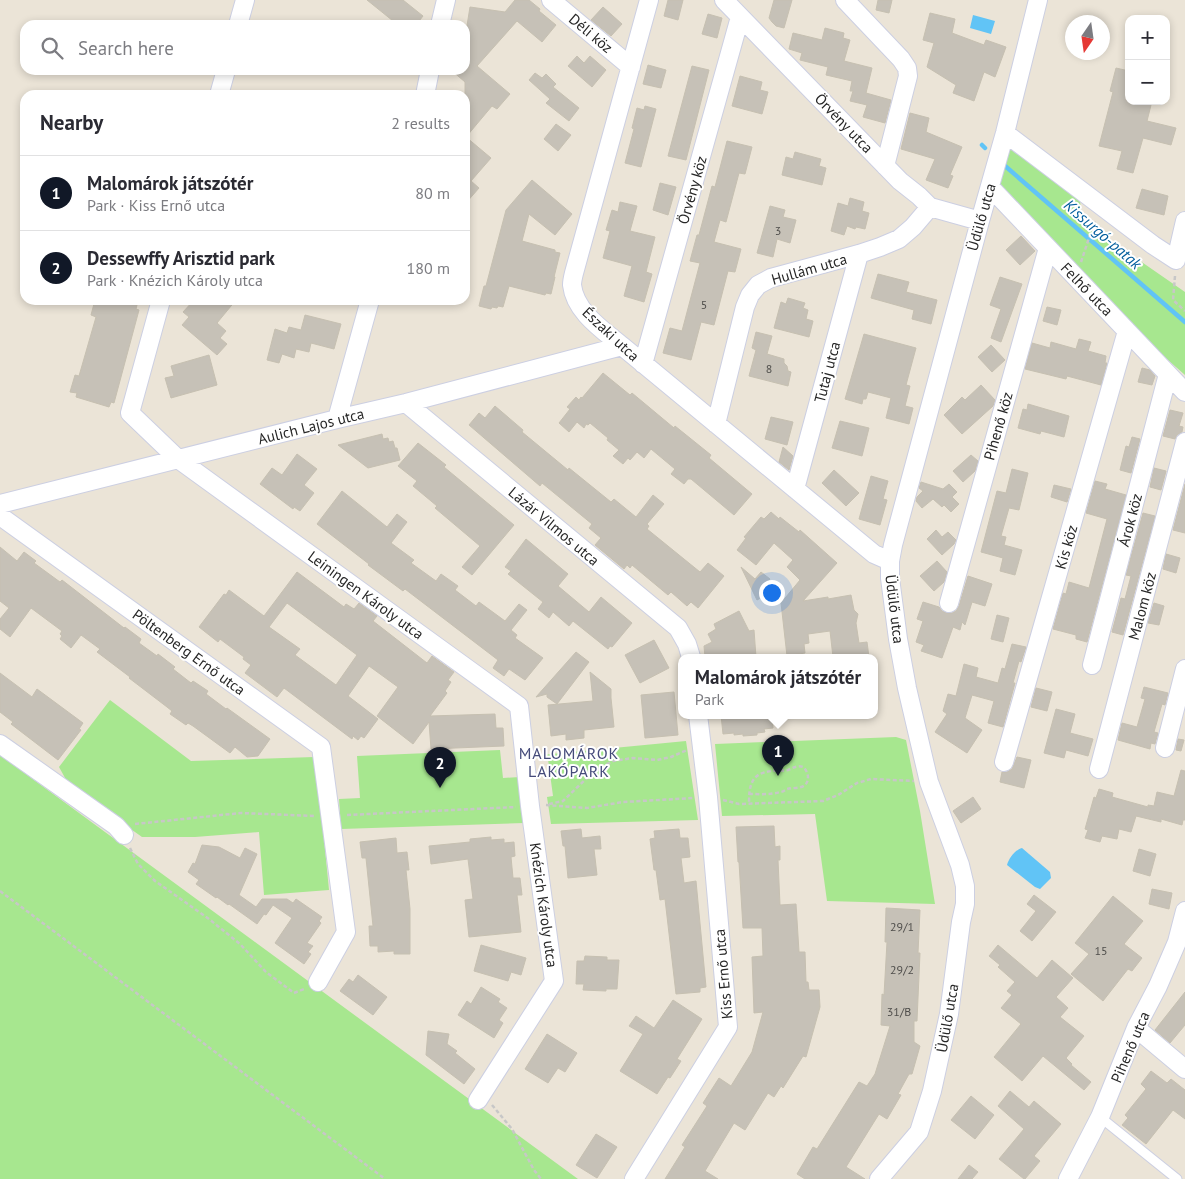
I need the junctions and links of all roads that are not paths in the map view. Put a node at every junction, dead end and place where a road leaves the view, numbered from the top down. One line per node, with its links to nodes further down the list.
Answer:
1 (245, 0): 9 (street)
2 (446, 0): 10 (street)
3 (550, 0): 11 (street, Déli köz)
4 (649, 0): 11 (street, Északi utca)
5 (724, 0): 8 (street, Örvény utca)
6 (845, 0): 17 (street)
7 (1038, 0): 16 (street, Üdülő utca)
8 (740, 17): 17 (street, Örvény utca); 28 (street, Örvény köz)
9 (239, 20)
10 (441, 20)
11 (631, 67): 27 (street, Északi utca)
12 (225, 75): 14 (street)
13 (429, 75): 15 (street)
14 (220, 90)
15 (426, 90)
16 (1005, 133): 18 (street, Üdülő utca); 21 (street)
17 (885, 166): 19 (street, Örvény utca)
18 (990, 187): 20 (street, Üdülő utca); 22 (street, Felhő utca)
19 (930, 207): 20 (street, Örvény utca); 23 (street, Hullám utca)
20 (980, 221): 39 (street, Üdülő utca)
21 (1185, 221)
22 (1048, 248): 26 (street, Felhő utca); 40 (street, Pihenő köz)
23 (858, 254): 33 (street, Hullám utca); 36 (street, Tutaj utca)
24 (160, 305): 35 (street, Leiningen Károly utca)
25 (369, 305): 32 (street)
26 (1127, 331): 29 (street, Felhő utca); 48 (street, Kis köz)
27 (622, 346): 28 (street, Északi utca); 31 (street, Aulich Lajos utca)
28 (643, 364): 33 (street, Északi utca)
29 (1168, 374): 30 (street, Felhő utca); 42 (street, Árok köz)
30 (1185, 392)
31 (406, 403): 32 (street, Aulich Lajos utca); 41 (street, Lázár Vilmos utca)
32 (337, 418): 35 (street, Aulich Lajos utca)
33 (716, 424): 36 (street, Északi utca)
34 (1185, 442): 49 (street, Malom köz)
35 (178, 459): 37 (street, Aulich Lajos utca); 46 (street, Leiningen Károly utca)
36 (795, 489): 39 (street, Északi utca)
37 (0, 504)
38 (0, 516): 52 (street, Pöltenberg Ernő utca)
39 (890, 561): 58 (street, Üdülő utca)
40 (949, 603)
41 (690, 654)
42 (1092, 665)
43 (1185, 669): 47 (street)
44 (699, 719): 57 (street, Kiss Ernő utca)
45 (0, 744): 50 (street)
46 (524, 748): 55 (street, Knézich Károly utca)
47 (1165, 748)
48 (1004, 762)
49 (1099, 769)
50 (124, 835)
51 (1185, 912): 53 (street, Pihenő utca)
52 (318, 982)
53 (1136, 1028): 54 (street); 56 (street, Pihenő utca)
54 (1185, 1068)
55 (480, 1096)
56 (1100, 1117): 59 (street, Pihenő utca); 60 (lane)
57 (634, 1179)
58 (879, 1179)
59 (1068, 1179)
60 (1177, 1179)

